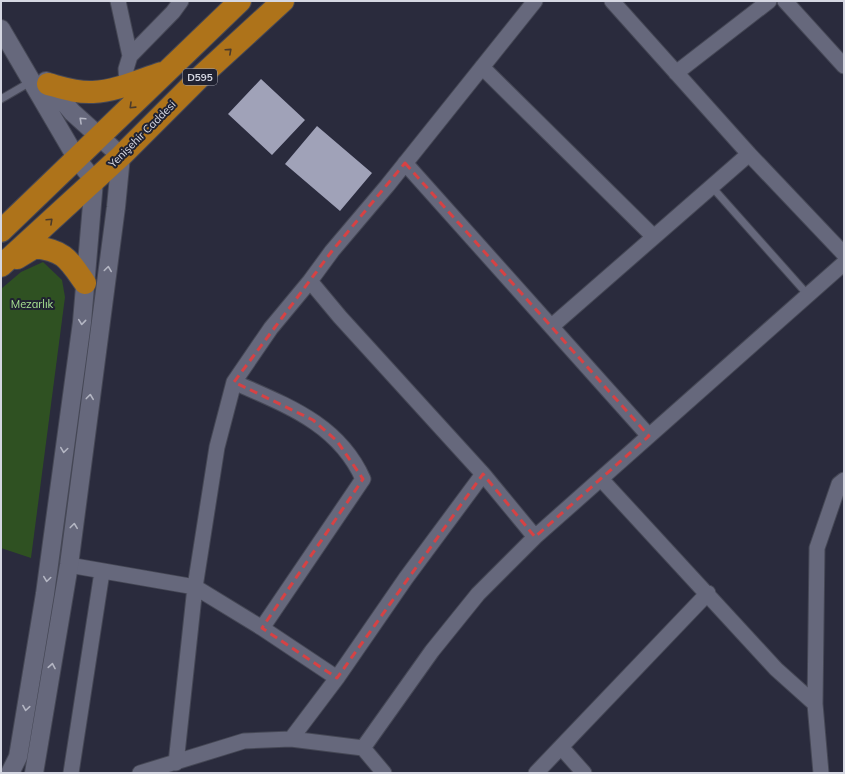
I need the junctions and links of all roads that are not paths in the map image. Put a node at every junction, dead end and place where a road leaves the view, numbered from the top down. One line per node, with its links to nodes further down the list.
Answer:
1 (118, 1): 10 (street)
2 (181, 1): 10 (street)
3 (240, 1): 13 (highway, D595)
4 (283, 1): 20 (highway, Yenişehir Caddesi / D595, one-way to 4)
5 (535, 1): 12 (street)
6 (612, 1): 14 (street)
7 (769, 1): 14 (street)
8 (785, 1): 11 (street)
9 (1, 29): 15 (street)
10 (130, 56): 16 (street)
11 (844, 66)
12 (482, 67): 22 (street); 26 (street)
13 (168, 70): 16 (highway); 18 (highway, D595, one-way to 18)
14 (676, 73): 19 (street)
15 (40, 82): 16 (highway); 17 (lane); 18 (street, one-way to 15); 21 (street)
16 (127, 85)
17 (1, 99)
18 (100, 137): 20 (street); 21 (highway, D595)
19 (749, 154): 24 (street); 27 (street)
20 (121, 156): 23 (highway, Yenişehir Caddesi / D595); 40 (street, one-way to 20)
21 (77, 159): 23 (street); 25 (highway, D595)
22 (405, 163): 30 (street); 33 (street)
23 (94, 181): 29 (highway, Yenişehir Caddesi / D595, one-way to 23); 31 (street)
24 (712, 187): 26 (street); 32 (lane)
25 (1, 231)
26 (654, 237): 33 (street)
27 (844, 254)
28 (844, 263): 32 (street)
29 (1, 267): 31 (highway)
30 (310, 281): 34 (street); 36 (street)
31 (85, 283): 51 (street, one-way to 51)
32 (808, 296): 35 (street)
33 (552, 326): 35 (street)
34 (234, 382): 42 (street); 44 (street)
35 (649, 436): 37 (street)
36 (483, 474): 39 (street); 45 (street)
37 (601, 479): 39 (street); 43 (street)
38 (844, 480): 46 (street)
39 (535, 537): 49 (street)
40 (69, 565): 41 (street); 52 (street, one-way to 40)
41 (102, 572): 42 (street); 53 (street)
42 (195, 587): 44 (street); 50 (street)
43 (708, 593): 46 (street); 48 (street)
44 (262, 628): 45 (street)
45 (337, 678): 47 (street)
46 (815, 704): 58 (street)
47 (291, 739): 49 (street); 50 (street)
48 (561, 747): 56 (street); 57 (street)
49 (363, 748): 55 (street)
50 (176, 763): 54 (street)
51 (10, 773)
52 (34, 773)
53 (72, 773)
54 (140, 773)
55 (384, 773)
56 (536, 773)
57 (584, 773)
58 (821, 773)

